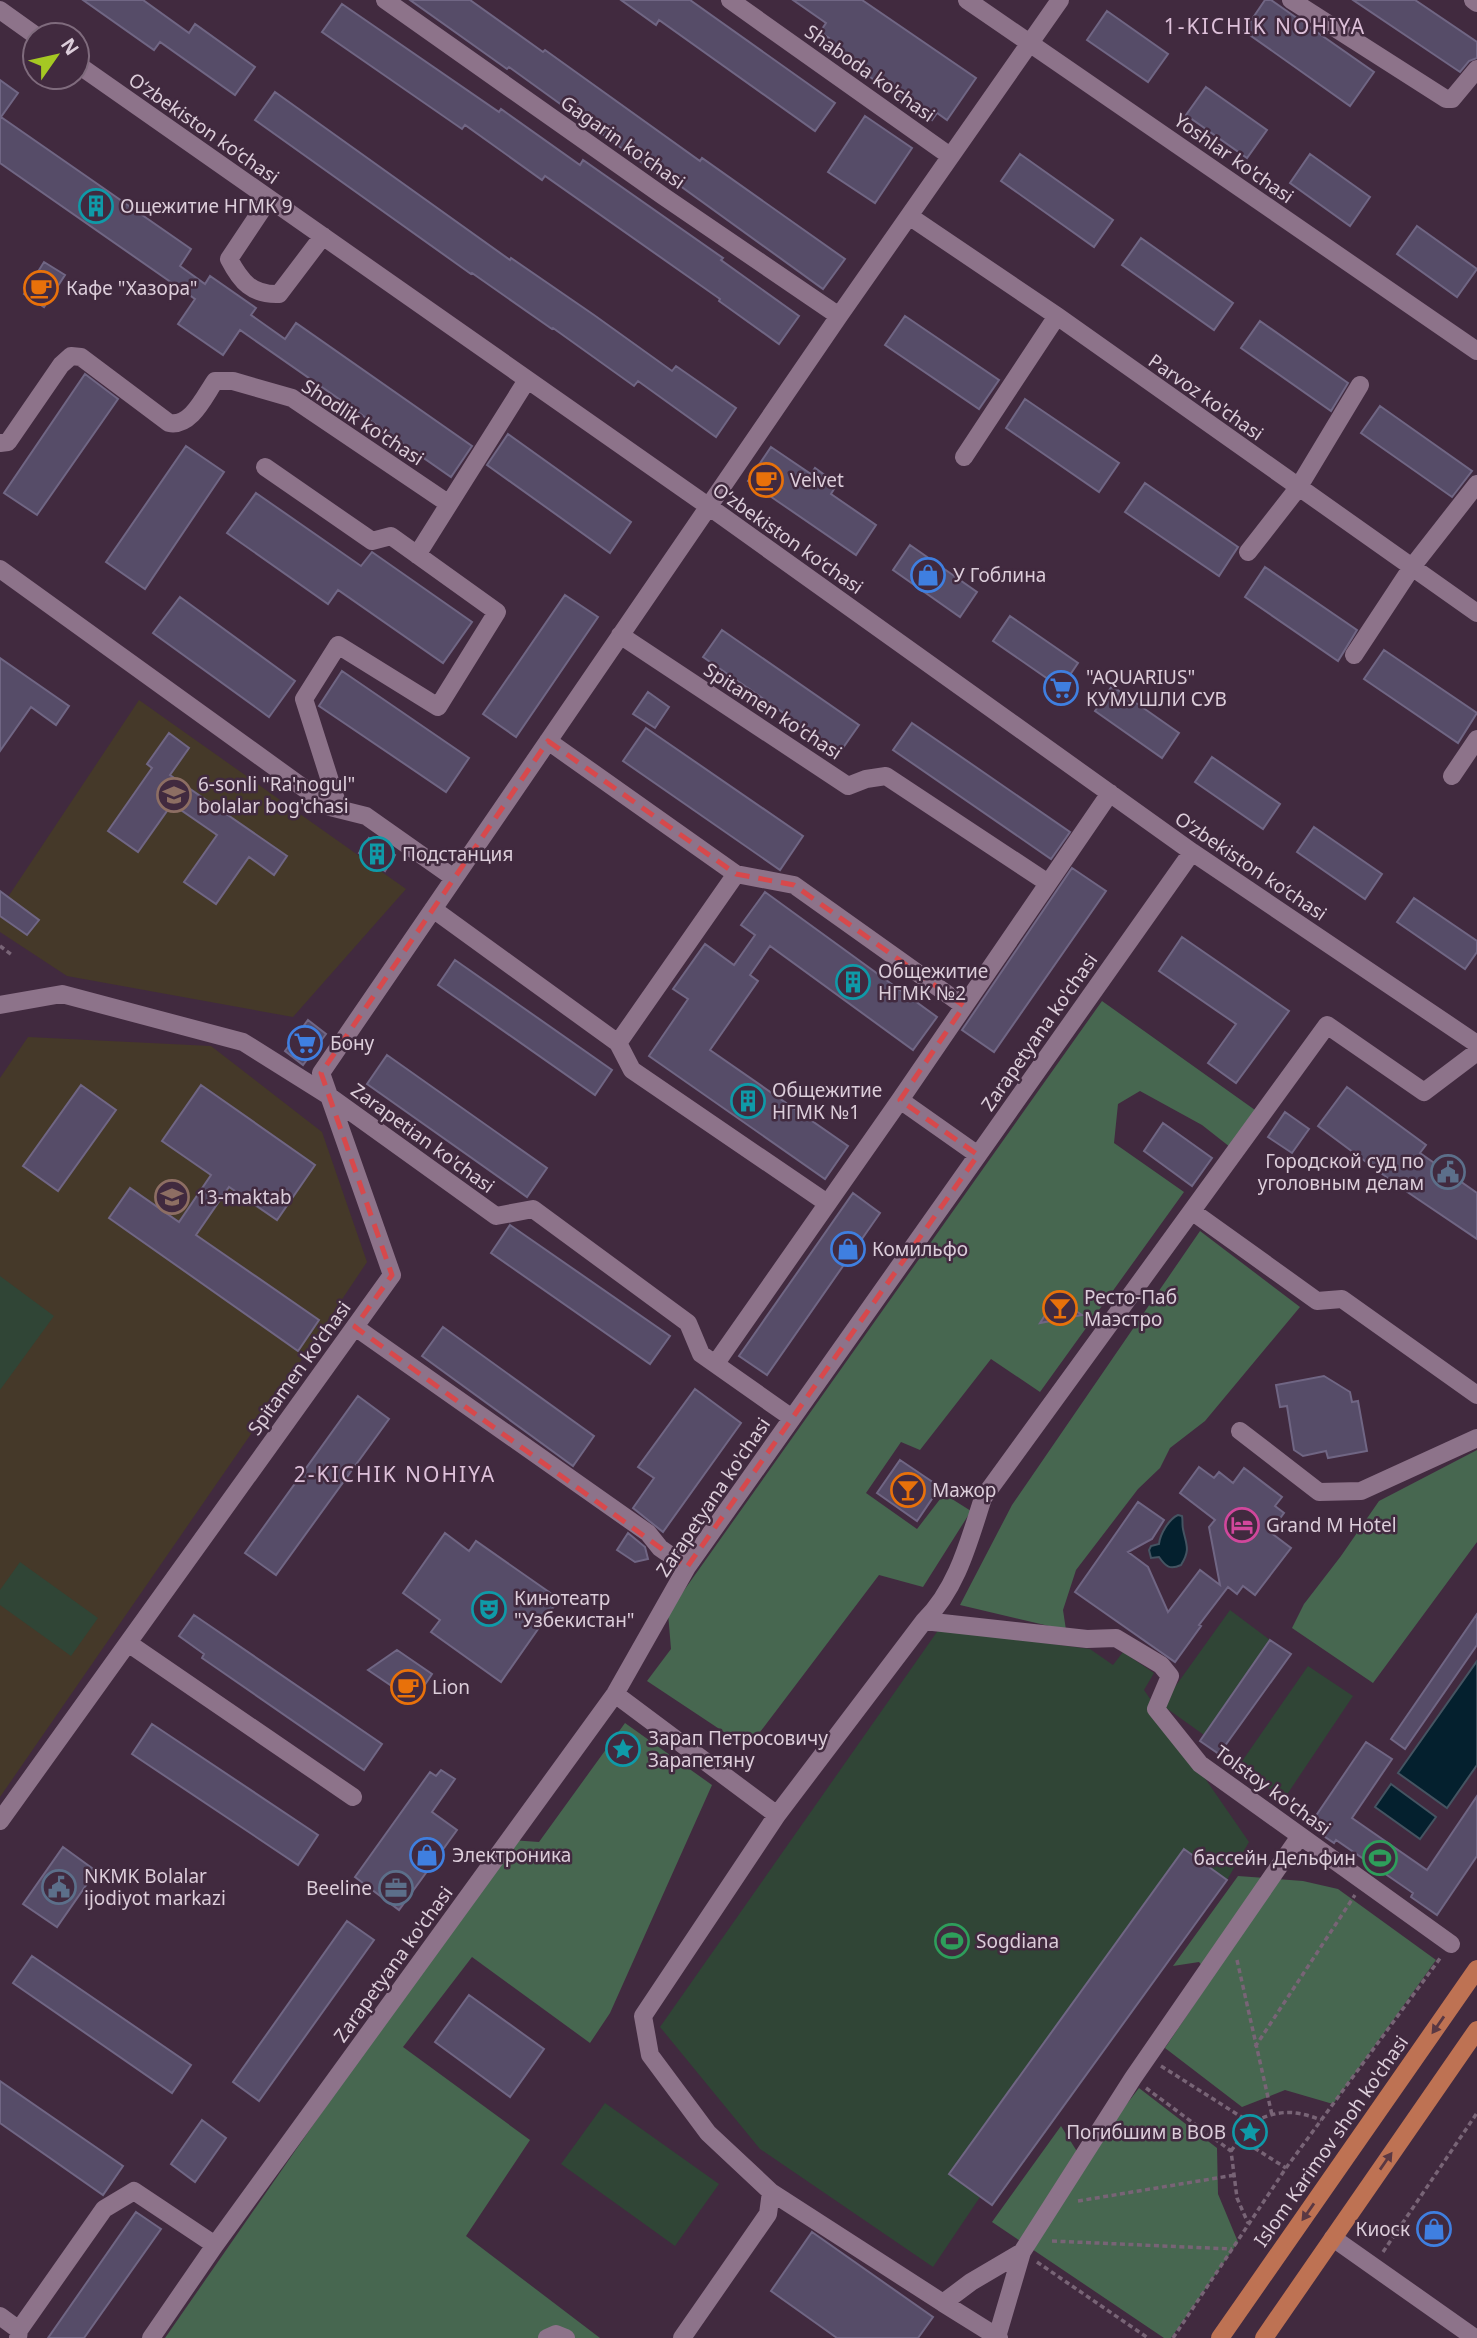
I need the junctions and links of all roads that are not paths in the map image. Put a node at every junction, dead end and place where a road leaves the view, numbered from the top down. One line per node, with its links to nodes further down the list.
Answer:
1 (385, 0): 15 (street, Gagarin ko'chasi)
2 (730, 0): 11 (street, Shaboda ko'chasi)
3 (967, 0): 8 (street, Yoshlar ko'chasi)
4 (1060, 0): 8 (street, Spitamen ko'chasi)
5 (1291, 0): 9 (street)
6 (0, 10): 7 (street)
7 (21, 25)
8 (1030, 43): 11 (street, Spitamen ko'chasi); 17 (street, Yoshlar ko'chasi)
9 (1477, 69)
10 (91, 74): 12 (street, O‘zbekiston ko‘chasi)
11 (950, 156): 13 (street, Spitamen ko'chasi)
12 (269, 199): 14 (street, O‘zbekiston ko‘chasi); 14 (street)
13 (909, 216): 15 (street, Spitamen ko'chasi); 16 (street, Parvoz ko'chasi)
14 (323, 236): 18 (street, O‘zbekiston ko‘chasi)
15 (839, 316): 26 (street, Spitamen ko'chasi)
16 (1056, 316): 21 (street); 24 (street, Parvoz ko'chasi)
17 (1477, 351)
18 (527, 380): 25 (street); 26 (street, O‘zbekiston ko‘chasi)
19 (1360, 385): 24 (street)
20 (0, 443): 25 (street, Shodlik ko'chasi)
21 (964, 457)
22 (265, 467): 28 (street)
23 (1477, 484): 29 (street)
24 (1298, 488): 27 (street); 29 (street, Parvoz ko'chasi)
25 (449, 504): 28 (street)
26 (708, 506): 32 (street, Spitamen ko'chasi); 37 (street, O‘zbekiston ko‘chasi)
27 (1248, 552)
28 (417, 555): 38 (street)
29 (1412, 567): 31 (street, Parvoz ko'chasi); 33 (street)
30 (0, 569): 38 (street)
31 (1477, 613)
32 (620, 635): 35 (street, Spitamen ko'chasi); 42 (street, Spitamen ko'chasi)
33 (1354, 655)
34 (1477, 739): 36 (street)
35 (548, 741): 40 (street); 41 (street, Spitamen ko'chasi)
36 (1452, 776)
37 (1110, 793): 39 (street, O‘zbekiston ko‘chasi); 42 (street)
38 (339, 809): 41 (street)
39 (1192, 852): 47 (street, O‘zbekiston ko‘chasi); 51 (street, Zarapetyana ko'chasi)
40 (736, 874): 45 (street); 46 (street)
41 (454, 878): 43 (street, Spitamen ko'chasi)
42 (1048, 883): 45 (street)
43 (433, 909): 46 (street); 49 (street, Spitamen ko'chasi)
44 (0, 1005): 49 (street, Zarapetian ko'chasi)
45 (964, 1006): 50 (street)
46 (618, 1043): 52 (street)
47 (1477, 1044)
48 (1477, 1052): 53 (street)
49 (329, 1096): 54 (street, Spitamen ko'chasi); 55 (street, Zarapetian ko'chasi)
50 (900, 1100): 51 (street); 52 (street)
51 (978, 1155): 57 (street, Zarapetyana ko'chasi)
52 (827, 1203): 55 (street)
53 (1193, 1212): 56 (street); 61 (street)
54 (355, 1327): 60 (street); 62 (street, Spitamen ko'chasi)
55 (716, 1363): 57 (street, Zarapetian ko'chasi)
56 (1477, 1395)
57 (792, 1418): 60 (street, Zarapetyana ko'chasi)
58 (1240, 1431): 59 (street)
59 (1477, 1438)
60 (687, 1567): 63 (street, Zarapetyana ko'chasi)
61 (925, 1621): 65 (street); 67 (street, Tolstoy ko'chasi)
62 (128, 1643): 64 (street); 66 (street, Spitamen ko'chasi)
63 (615, 1694): 65 (street); 73 (street, Zarapetyana ko'chasi)
64 (353, 1797)
65 (777, 1815): 71 (street)
66 (0, 1821)
67 (1300, 1836): 68 (street, Tolstoy ko'chasi); 74 (street)
68 (1451, 1944)
69 (1477, 1969): 83 (main road, Islom Karimov shoh ko'chasi, one-way to 83)
70 (1477, 2030): 72 (main road, one-way to 70)
71 (771, 2192): 75 (street); 82 (street)
72 (1333, 2238): 84 (main road); 85 (street)
73 (215, 2245): 77 (street); 79 (street, Zarapetyana ko'chasi)
74 (1025, 2246): 75 (street); 78 (street)
75 (943, 2302): 78 (street)
76 (0, 2316): 77 (street)
77 (19, 2334)
78 (998, 2337)
79 (150, 2338)
80 (547, 2338): 81 (street)
81 (566, 2338)
82 (682, 2338)
83 (1220, 2338)
84 (1264, 2338)
85 (1475, 2338)

